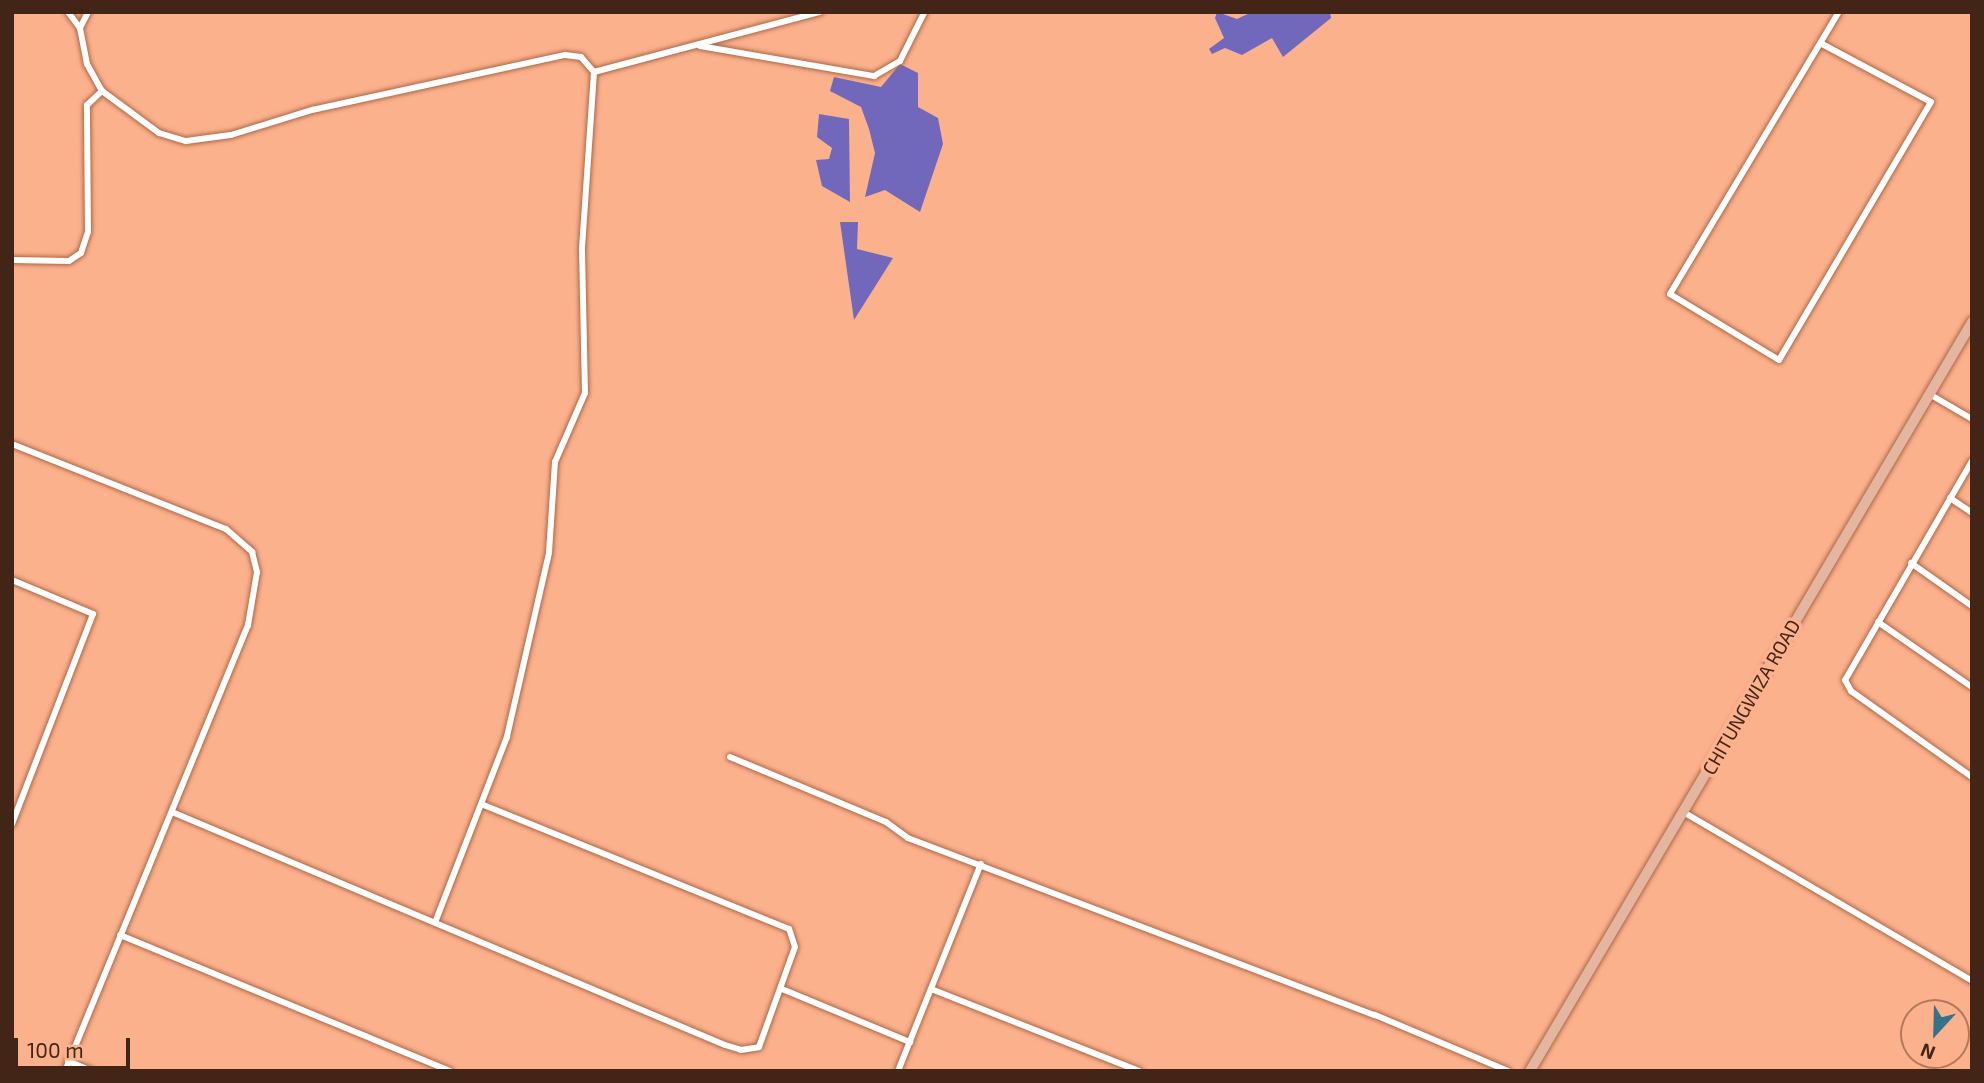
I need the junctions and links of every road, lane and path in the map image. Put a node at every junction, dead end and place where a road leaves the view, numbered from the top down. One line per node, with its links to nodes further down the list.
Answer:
1 (68, 12): 7 (street)
2 (88, 12): 7 (street)
3 (820, 12): 9 (street)
4 (917, 12): 6 (street)
5 (1839, 12): 8 (street)
6 (924, 13): 9 (street)
7 (79, 28): 11 (street)
8 (1822, 44): 8 (street)
9 (700, 46): 10 (street)
10 (594, 72): 11 (street); 27 (street)
11 (102, 91): 12 (street)
12 (12, 260)
13 (1972, 322): 14 (main road, CHITUNGWIZA ROAD)
14 (1931, 395): 15 (street); 29 (main road, CHITUNGWIZA ROAD)
15 (1972, 419)
16 (12, 444): 28 (street)
17 (1972, 461): 18 (street)
18 (1950, 498): 19 (street); 20 (street)
19 (1972, 513)
20 (1911, 564): 22 (street); 23 (street)
21 (12, 580): 30 (street)
22 (1972, 606)
23 (1878, 622): 24 (street); 26 (street)
24 (1972, 687)
25 (730, 757): 31 (street)
26 (1972, 776)
27 (484, 805): 32 (street); 35 (street)
28 (172, 812): 32 (street); 33 (street)
29 (1685, 813): 34 (street); 45 (main road, CHITUNGWIZA ROAD)
30 (12, 824)
31 (981, 864): 36 (street); 44 (street)
32 (435, 923): 35 (street)
33 (120, 935): 38 (street); 41 (street)
34 (1972, 981)
35 (782, 989): 37 (street)
36 (931, 989): 37 (street); 43 (street)
37 (910, 1042): 42 (street)
38 (68, 1061): 39 (street); 40 (street)
39 (65, 1071)
40 (91, 1071)
41 (450, 1071)
42 (898, 1071)
43 (1139, 1071)
44 (1508, 1071)
45 (1530, 1071)

